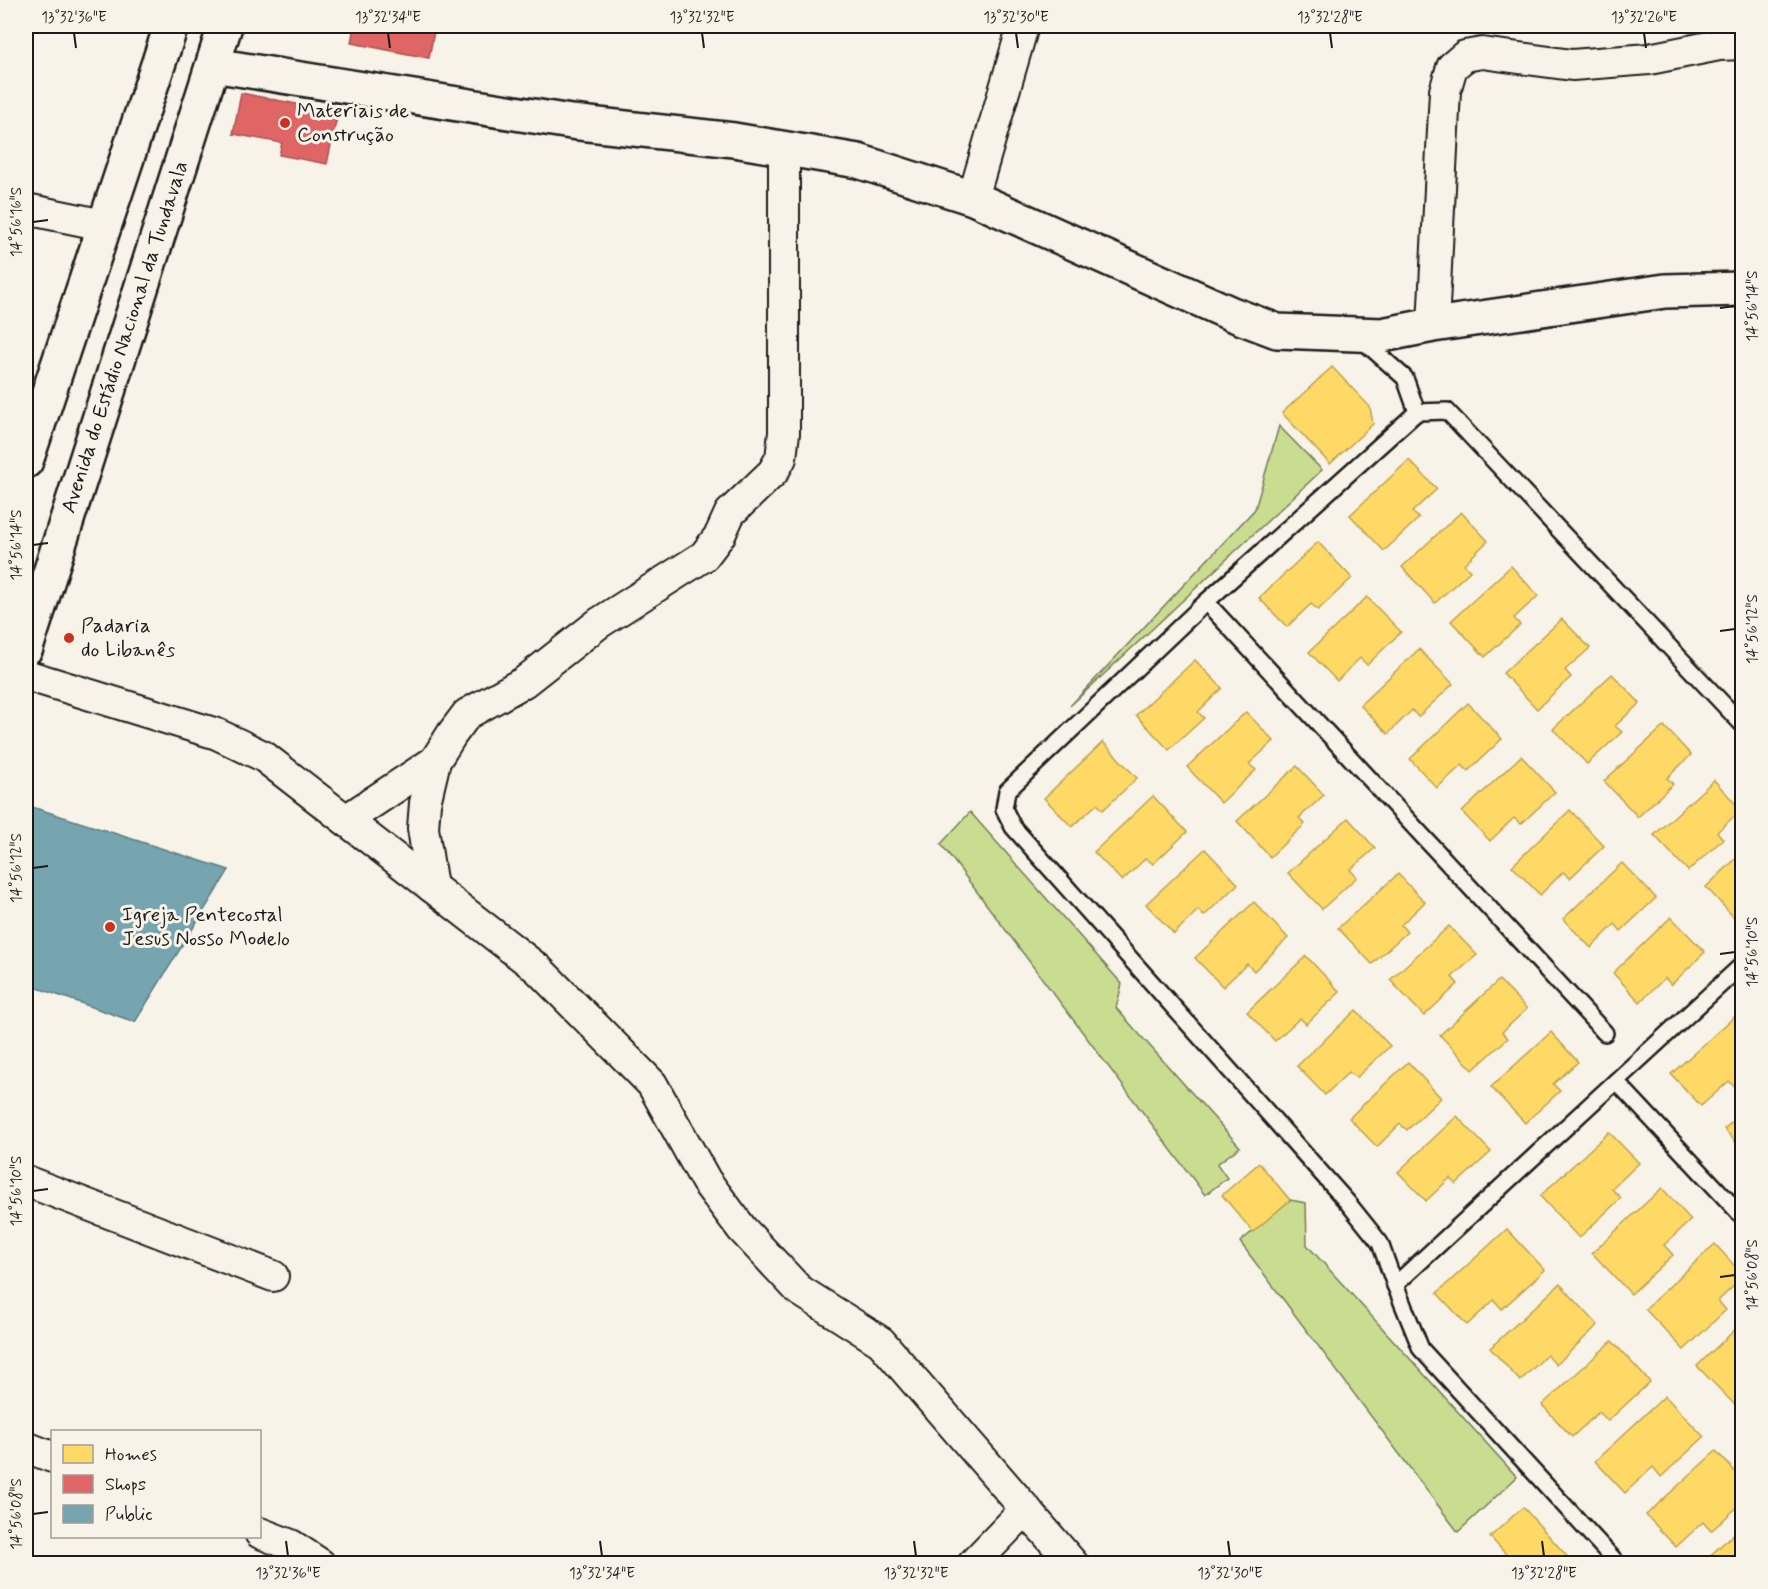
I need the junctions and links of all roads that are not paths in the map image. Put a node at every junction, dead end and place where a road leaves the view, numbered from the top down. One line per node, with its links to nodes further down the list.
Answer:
1 (171, 26): 9 (street)
2 (225, 26): 5 (street, Avenida do Estádio Nacional da Tundavala)
3 (1023, 26): 7 (street)
4 (1743, 44): 11 (street)
5 (213, 65): 6 (street); 16 (street, Avenida do Estádio Nacional da Tundavala)
6 (784, 148): 7 (street); 19 (street)
7 (973, 198): 12 (street)
8 (26, 209): 9 (street)
9 (104, 225): 14 (street)
10 (1743, 289): 11 (street)
11 (1433, 325): 12 (street)
12 (1356, 335): 13 (lane)
13 (1417, 412): 15 (lane); 18 (lane)
14 (26, 461)
15 (1206, 602): 23 (lane); 28 (lane)
16 (26, 648)
17 (26, 675): 20 (street)
18 (1743, 724)
19 (435, 761): 20 (street); 21 (street)
20 (346, 820): 21 (street)
21 (432, 887): 31 (street)
22 (1743, 964): 24 (lane)
23 (1605, 1033)
24 (1616, 1081): 26 (lane); 28 (lane)
25 (26, 1181): 27 (street)
26 (1743, 1216)
27 (273, 1276)
28 (1395, 1285): 36 (lane)
29 (26, 1447): 30 (street)
30 (51, 1456)
31 (1026, 1509): 34 (street); 35 (street)
32 (261, 1533): 33 (street)
33 (320, 1563)
34 (973, 1563)
35 (1073, 1563)
36 (1618, 1563)

